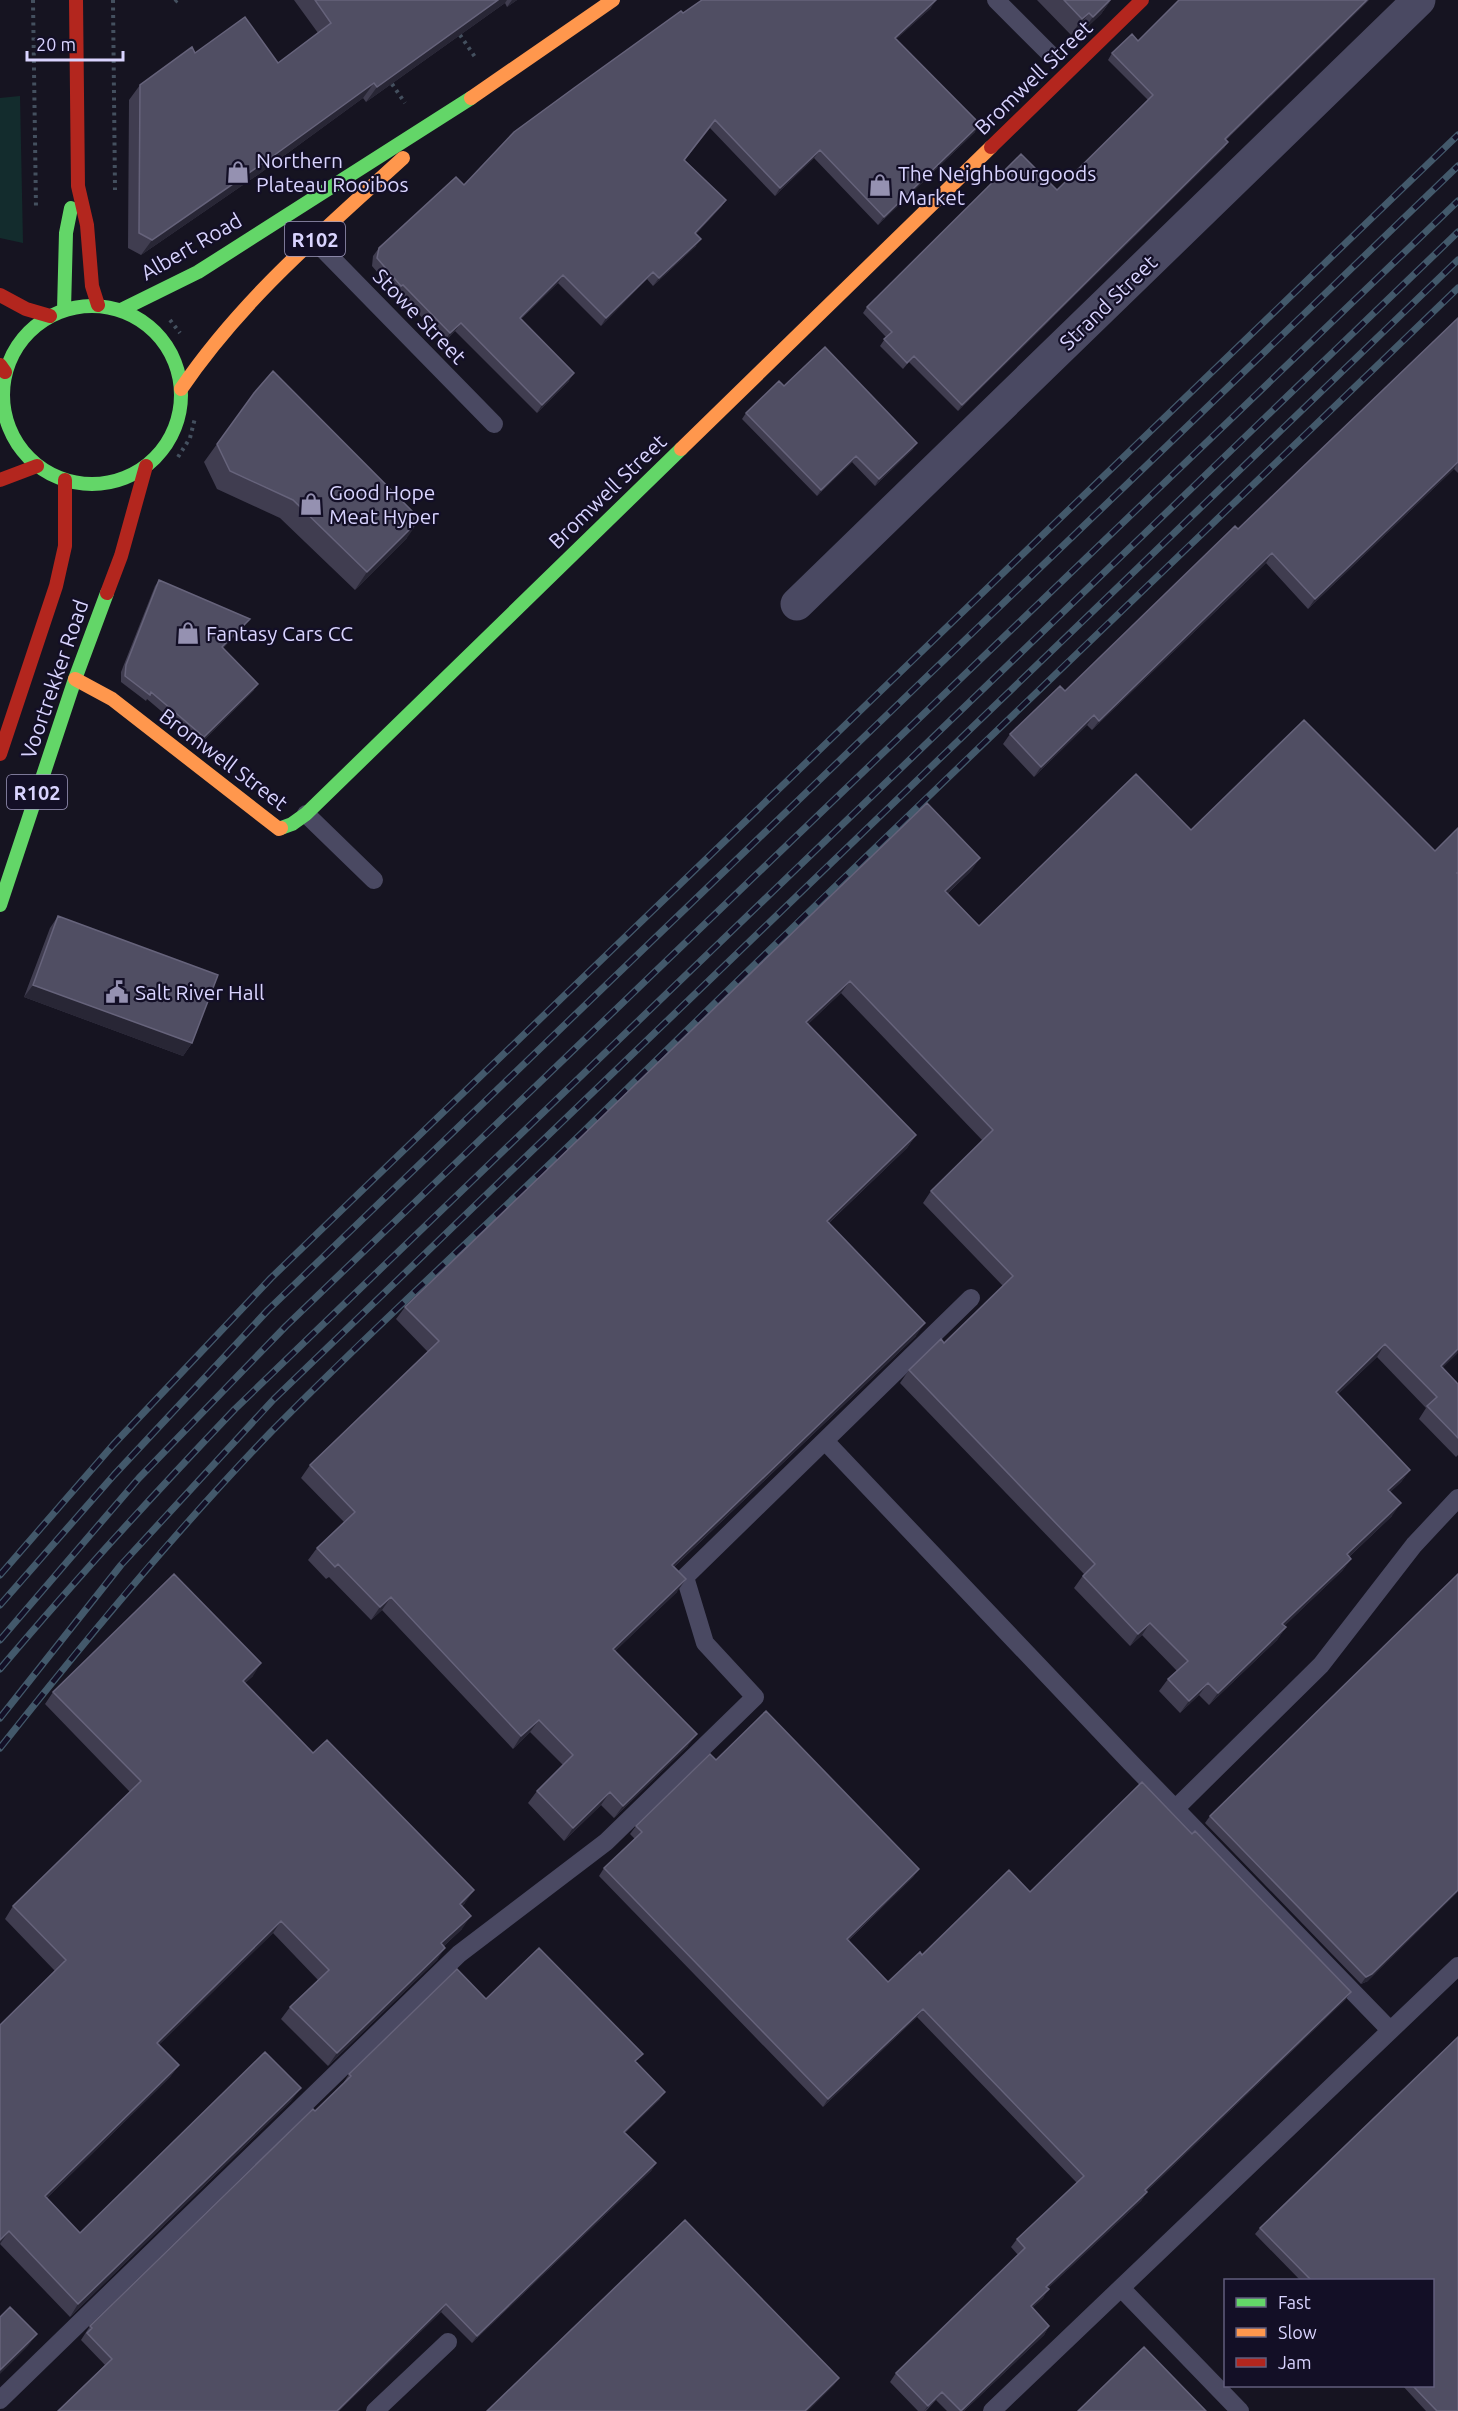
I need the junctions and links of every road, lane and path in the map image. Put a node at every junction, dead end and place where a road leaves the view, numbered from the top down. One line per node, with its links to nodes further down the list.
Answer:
1 (33, 0): 14 (path)
2 (76, 0): 12 (main road)
3 (113, 0): 13 (path)
4 (613, 0): 11 (main road, Albert Road / R102)
5 (996, 0): 9 (lane)
6 (1142, 0): 35 (main road, Bromwell Street)
7 (1419, 0): 32 (street, Strand Street)
8 (460, 35): 10 (path)
9 (1051, 54)
10 (478, 62)
11 (464, 102): 15 (main road, Albert Road / R102); 17 (main road, Albert Road / R102)
12 (78, 186): 18 (main road); 19 (main road)
13 (114, 201)
14 (36, 215)
15 (314, 240): 22 (main road, Albert Road / R102); 26 (lane, Stowe Street)
16 (0, 295): 21 (main road)
17 (142, 299): 20 (main road, Albert Road / R102); 22 (path)
18 (98, 305): 19 (main road, R102); 20 (main road, R102)
19 (64, 310): 21 (main road, R102)
20 (121, 310): 24 (main road, R102)
21 (50, 316): 23 (main road, R102)
22 (195, 366): 24 (main road, Albert Road / R102); 31 (path)
23 (3, 369): 25 (main road, R102)
24 (181, 388): 28 (main road, R102)
25 (3, 422): 27 (main road, R102)
26 (494, 424)
27 (37, 466): 29 (main road); 30 (main road, R102)
28 (146, 466): 30 (main road, R102); 31 (main road, Voortrekker Road / R102)
29 (0, 480)
30 (65, 480): 34 (main road, Voortrekker Road)
31 (139, 490): 33 (main road, Voortrekker Road / R102)
32 (797, 604)
33 (75, 679): 35 (main road, Bromwell Street); 37 (main road, Voortrekker Road / R102)
34 (3, 738)
35 (306, 814): 36 (lane)
36 (374, 880)
37 (0, 905)
38 (971, 1298): 39 (lane)
39 (825, 1441): 41 (lane); 46 (lane)
40 (1458, 1498): 41 (lane)
41 (1175, 1809): 43 (lane)
42 (1458, 1966): 43 (lane)
43 (1390, 2030): 44 (lane)
44 (1121, 2288): 48 (lane); 49 (lane)
45 (448, 2342): 47 (lane)
46 (0, 2400)
47 (375, 2411)
48 (993, 2411)
49 (1240, 2411)

